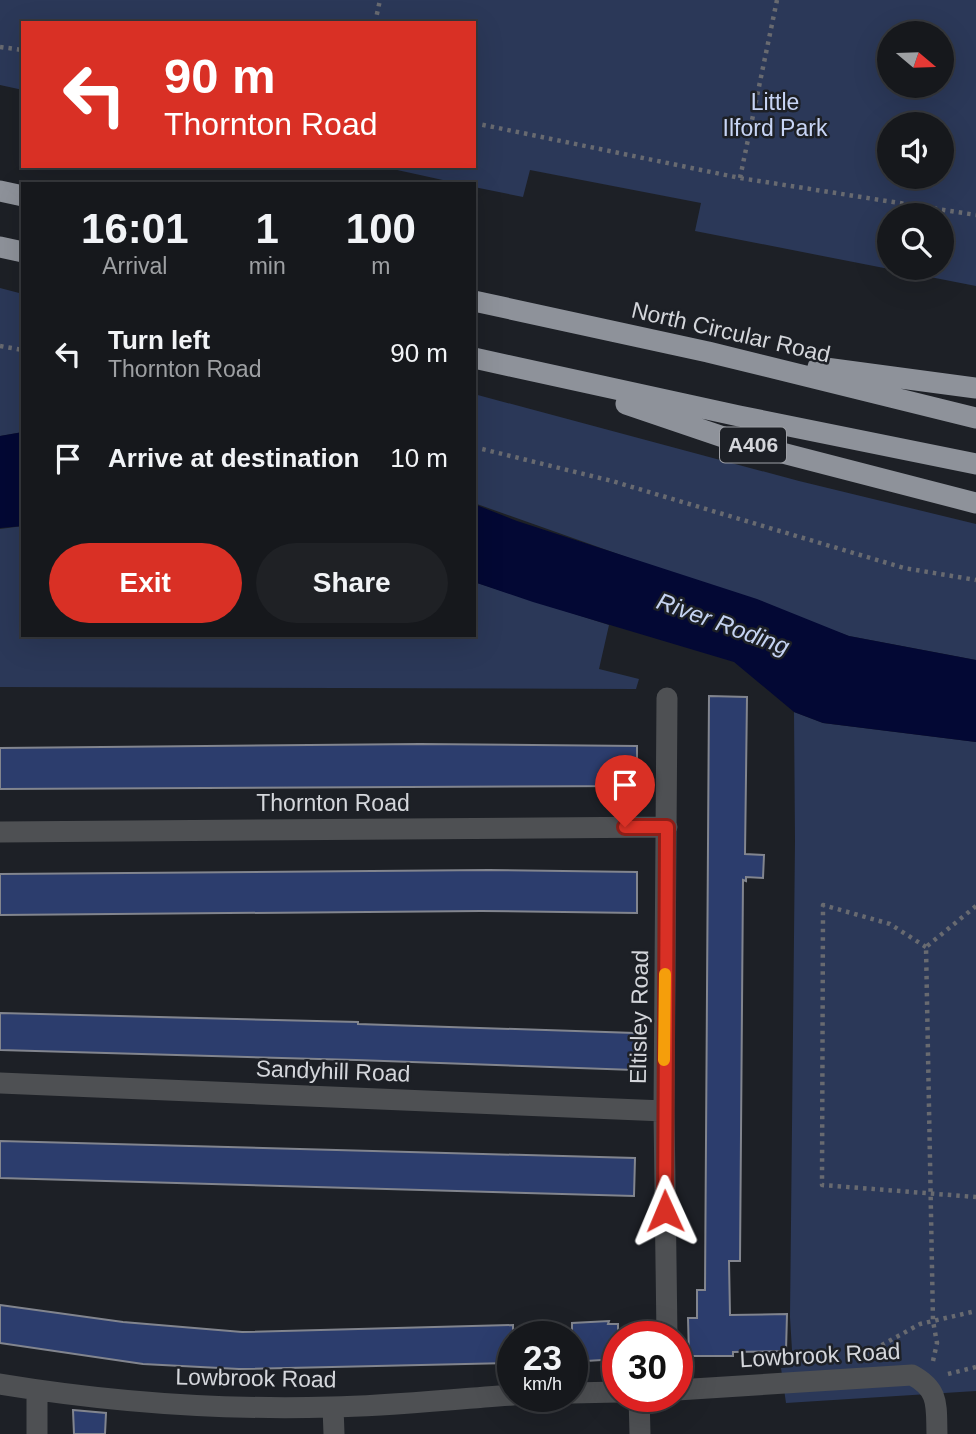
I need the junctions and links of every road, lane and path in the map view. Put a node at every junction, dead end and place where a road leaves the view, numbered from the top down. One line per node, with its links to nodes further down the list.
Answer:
1 (380, 0): 3 (path)
2 (777, 0): 7 (path)
3 (375, 21)
4 (0, 47): 5 (path)
5 (21, 50)
6 (476, 123): 7 (path)
7 (740, 178): 10 (path)
8 (0, 191): 9 (highway)
9 (21, 196)
10 (976, 215)
11 (0, 247): 12 (highway)
12 (21, 252)
13 (476, 301): 16 (highway, North Circular Road)
14 (0, 346): 15 (path)
15 (21, 350)
16 (708, 352): 19 (highway); 20 (highway, North Circular Road)
17 (476, 358): 18 (highway, A406)
18 (535, 373): 22 (highway, A406); 23 (highway, A406)
19 (976, 388)
20 (976, 418)
21 (476, 447): 24 (path)
22 (976, 464)
23 (976, 503)
24 (976, 580)
25 (667, 698): 26 (street, Eltisley Road)
26 (667, 827): 27 (street, Thornton Road); 31 (street, Eltisley Road)
27 (0, 832)
28 (976, 906): 29 (path)
29 (926, 947): 32 (path); 32 (path)
30 (0, 1083): 31 (street, Sandyhill Road)
31 (664, 1111): 35 (street, Eltisley Road)
32 (931, 1193): 33 (path); 36 (path)
33 (976, 1197)
34 (976, 1311): 36 (path)
35 (667, 1321)
36 (933, 1321): 38 (path); 39 (path)
37 (976, 1367): 39 (path)
38 (874, 1377): 39 (street, Lowbrook Road); 41 (street, Lowbrook Road)
39 (934, 1378): 49 (street)
40 (0, 1384): 42 (street, Lowbrook Road)
41 (693, 1389)
42 (37, 1391): 44 (street, Lowbrook Road); 46 (street)
43 (497, 1396): 44 (street, Lowbrook Road)
44 (333, 1407): 47 (street)
45 (639, 1412): 48 (street)
46 (37, 1434)
47 (334, 1434)
48 (640, 1434)
49 (937, 1434)

